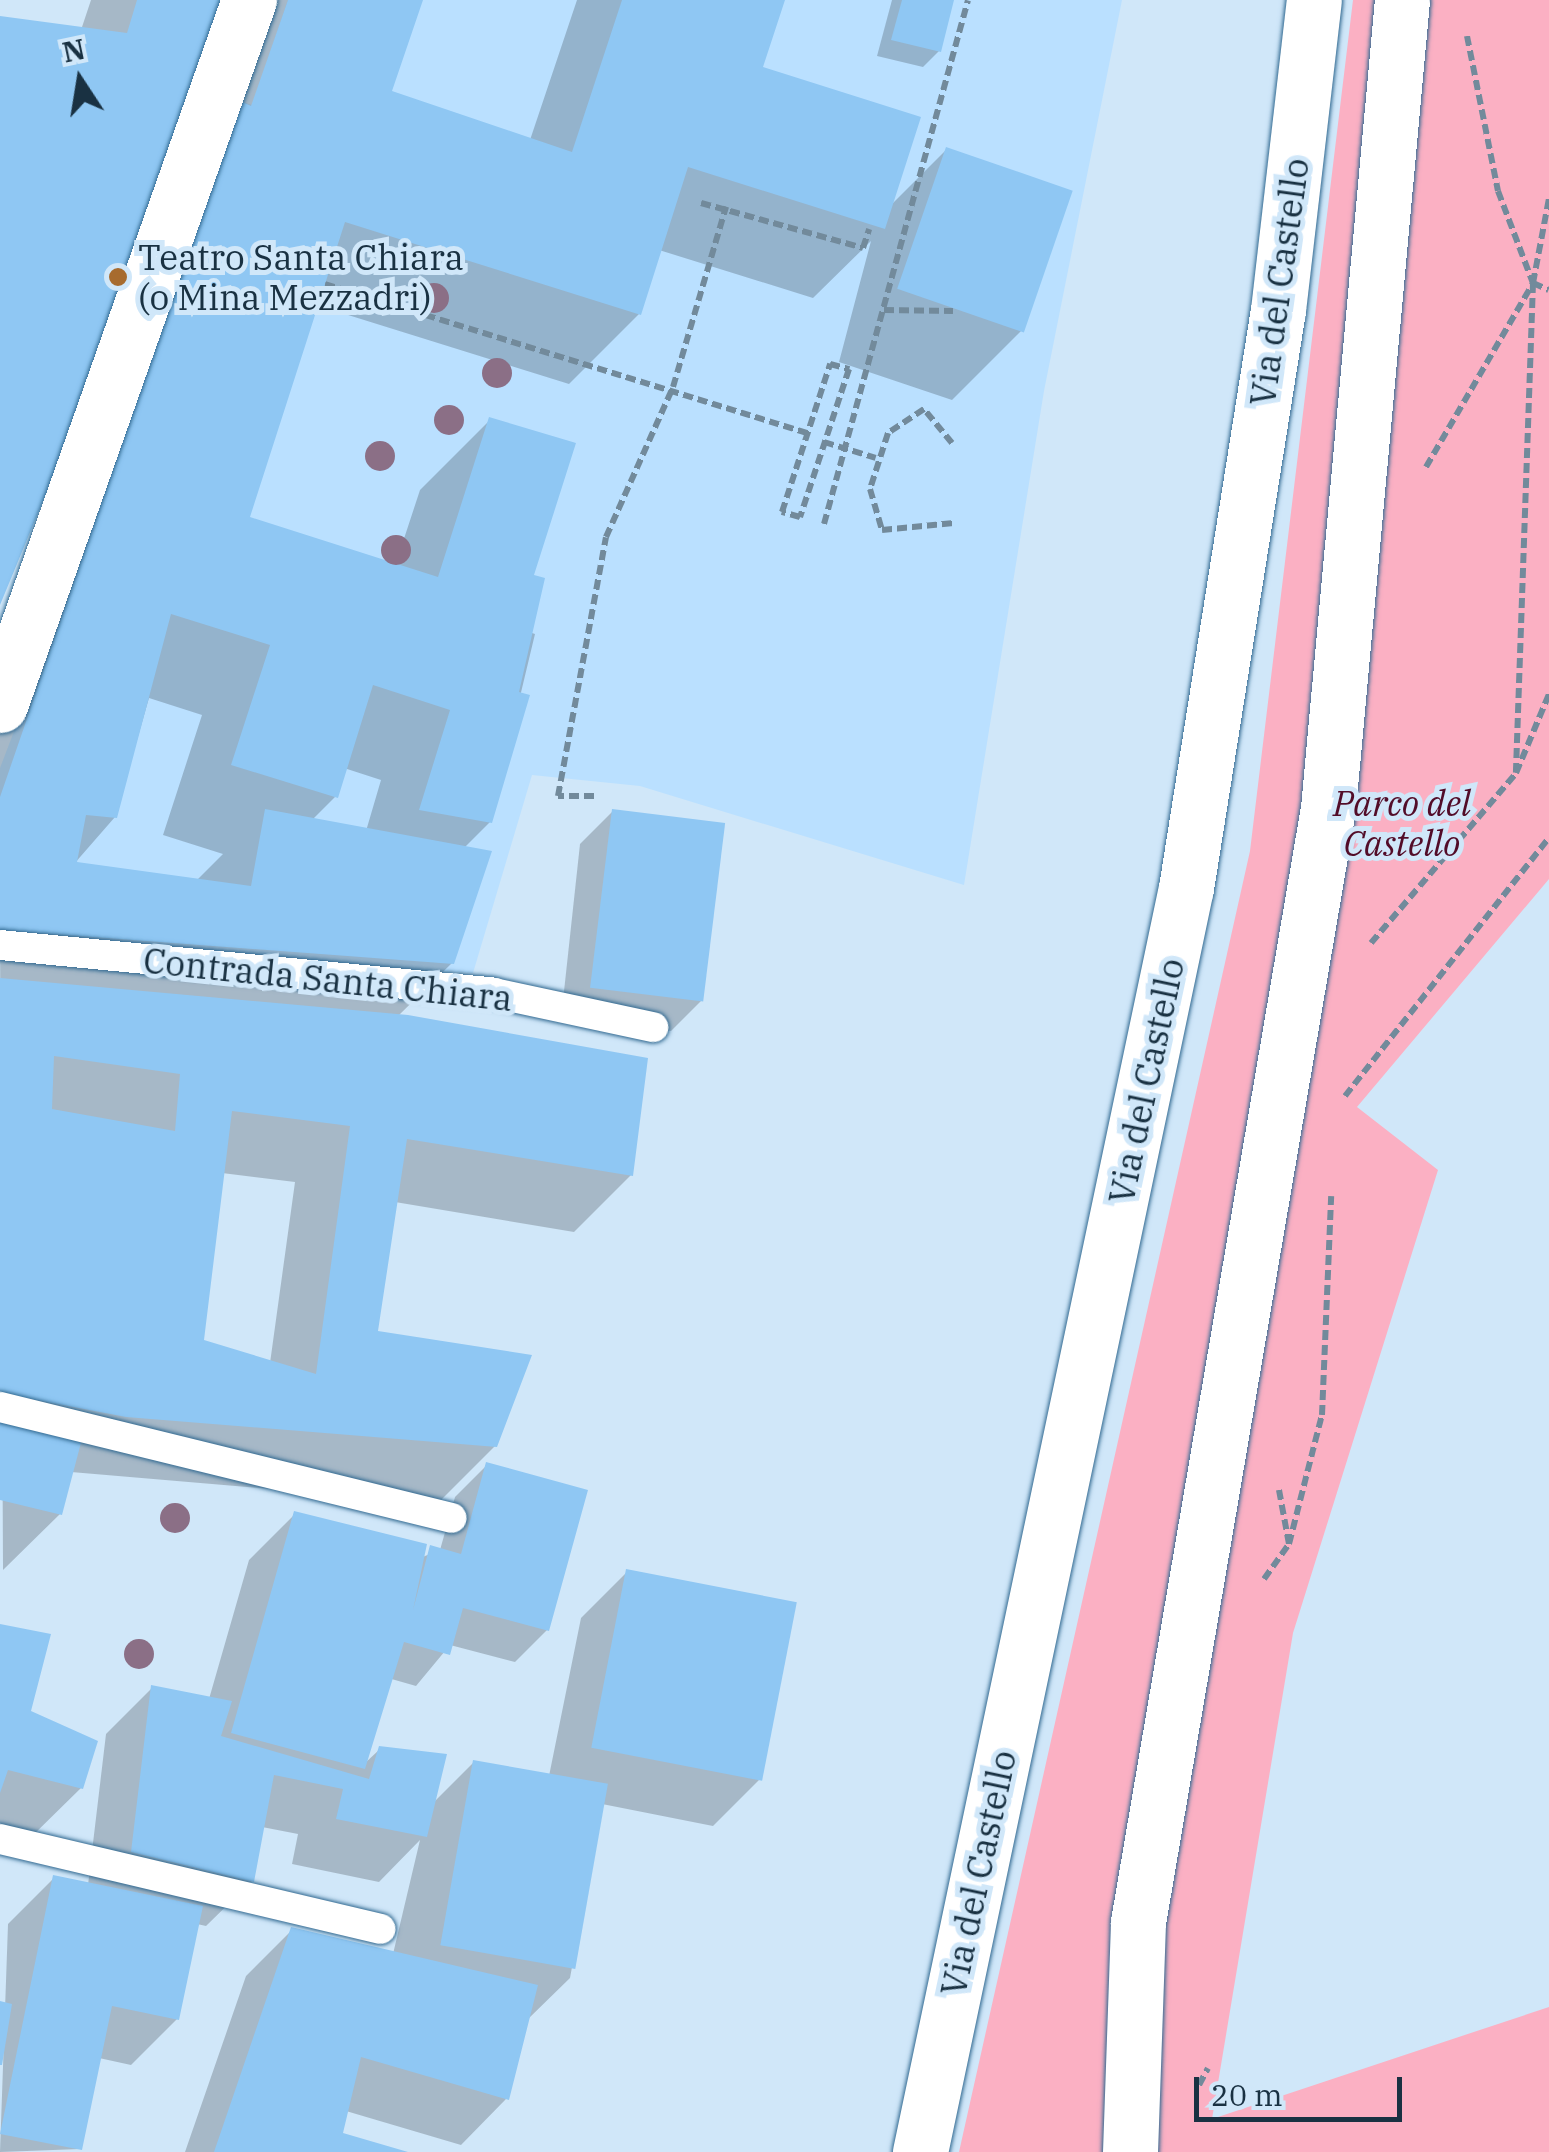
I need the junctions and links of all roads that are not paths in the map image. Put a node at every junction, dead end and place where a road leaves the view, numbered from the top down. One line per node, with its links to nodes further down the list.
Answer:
1 (249, 0): 4 (street)
2 (1314, 0): 11 (street, Via del Castello)
3 (1402, 0): 12 (street)
4 (0, 706)
5 (0, 945): 6 (lane, Contrada Santa Chiara)
6 (653, 1028)
7 (0, 1406): 8 (lane)
8 (452, 1518)
9 (0, 1838): 10 (lane)
10 (380, 1929)
11 (920, 2152)
12 (1130, 2152)

